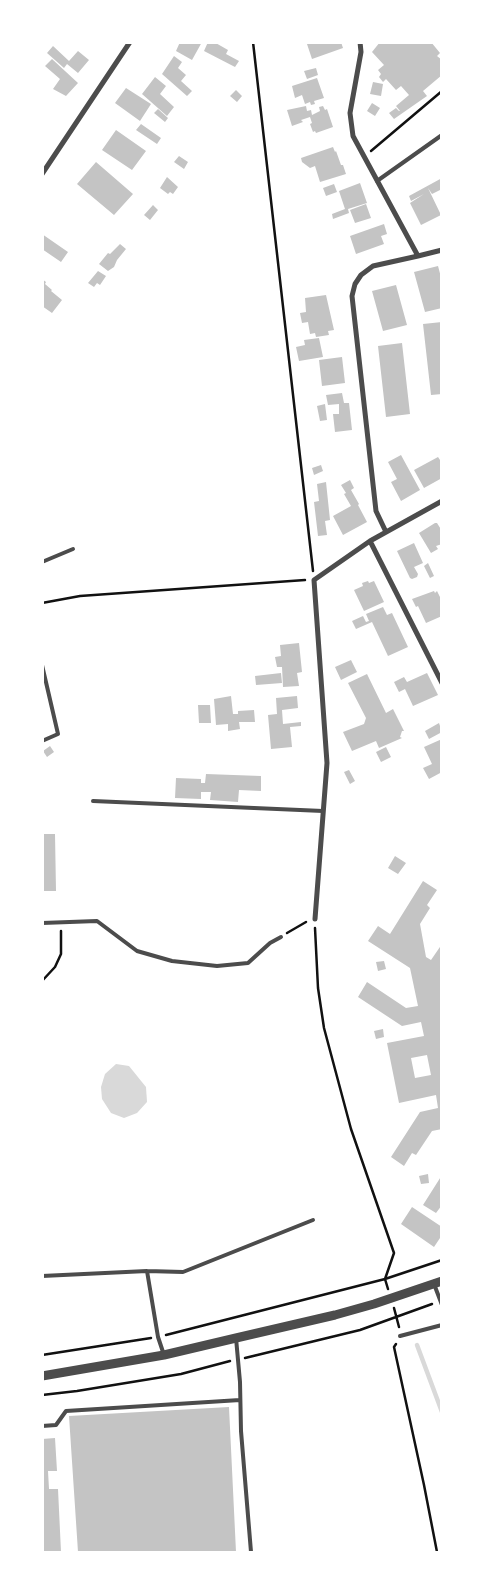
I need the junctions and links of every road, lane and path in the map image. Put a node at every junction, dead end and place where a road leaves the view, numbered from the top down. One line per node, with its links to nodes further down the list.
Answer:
1 (130, 42): 7 (street)
2 (253, 42): 16 (path)
3 (360, 42): 6 (street)
4 (442, 91): 6 (path)
5 (442, 135): 8 (lane)
6 (364, 157): 8 (street)
7 (42, 174)
8 (377, 181): 10 (street)
9 (442, 250): 10 (street)
10 (418, 256): 12 (street)
11 (442, 501): 12 (street)
12 (386, 532): 13 (street)
13 (370, 541): 16 (street); 19 (street)
14 (73, 549): 15 (lane)
15 (42, 562)
16 (314, 580): 17 (path); 22 (street)
17 (42, 603)
18 (42, 665): 20 (lane)
19 (442, 683)
20 (42, 741)
21 (93, 801): 22 (lane)
22 (323, 811): 23 (street)
23 (315, 919): 26 (path); 32 (path)
24 (60, 922): 25 (lane); 26 (lane); 27 (path)
25 (42, 923)
26 (280, 936)
27 (42, 981)
28 (313, 1220): 30 (lane)
29 (442, 1260): 32 (path)
30 (147, 1271): 31 (lane); 38 (lane)
31 (42, 1276)
32 (385, 1279): 38 (path)
33 (438, 1283): 34 (lane); 39 (street)
34 (441, 1303): 35 (path)
35 (396, 1316): 37 (path); 42 (path)
36 (442, 1325): 37 (lane)
37 (400, 1336): 48 (path)
38 (158, 1337): 40 (path); 41 (lane)
39 (236, 1338): 41 (street); 42 (lane)
40 (42, 1355)
41 (164, 1355): 43 (street)
42 (238, 1360): 44 (path); 45 (lane)
43 (42, 1376)
44 (42, 1395)
45 (240, 1400): 46 (lane); 47 (lane)
46 (42, 1426)
47 (251, 1552)
48 (437, 1552)

